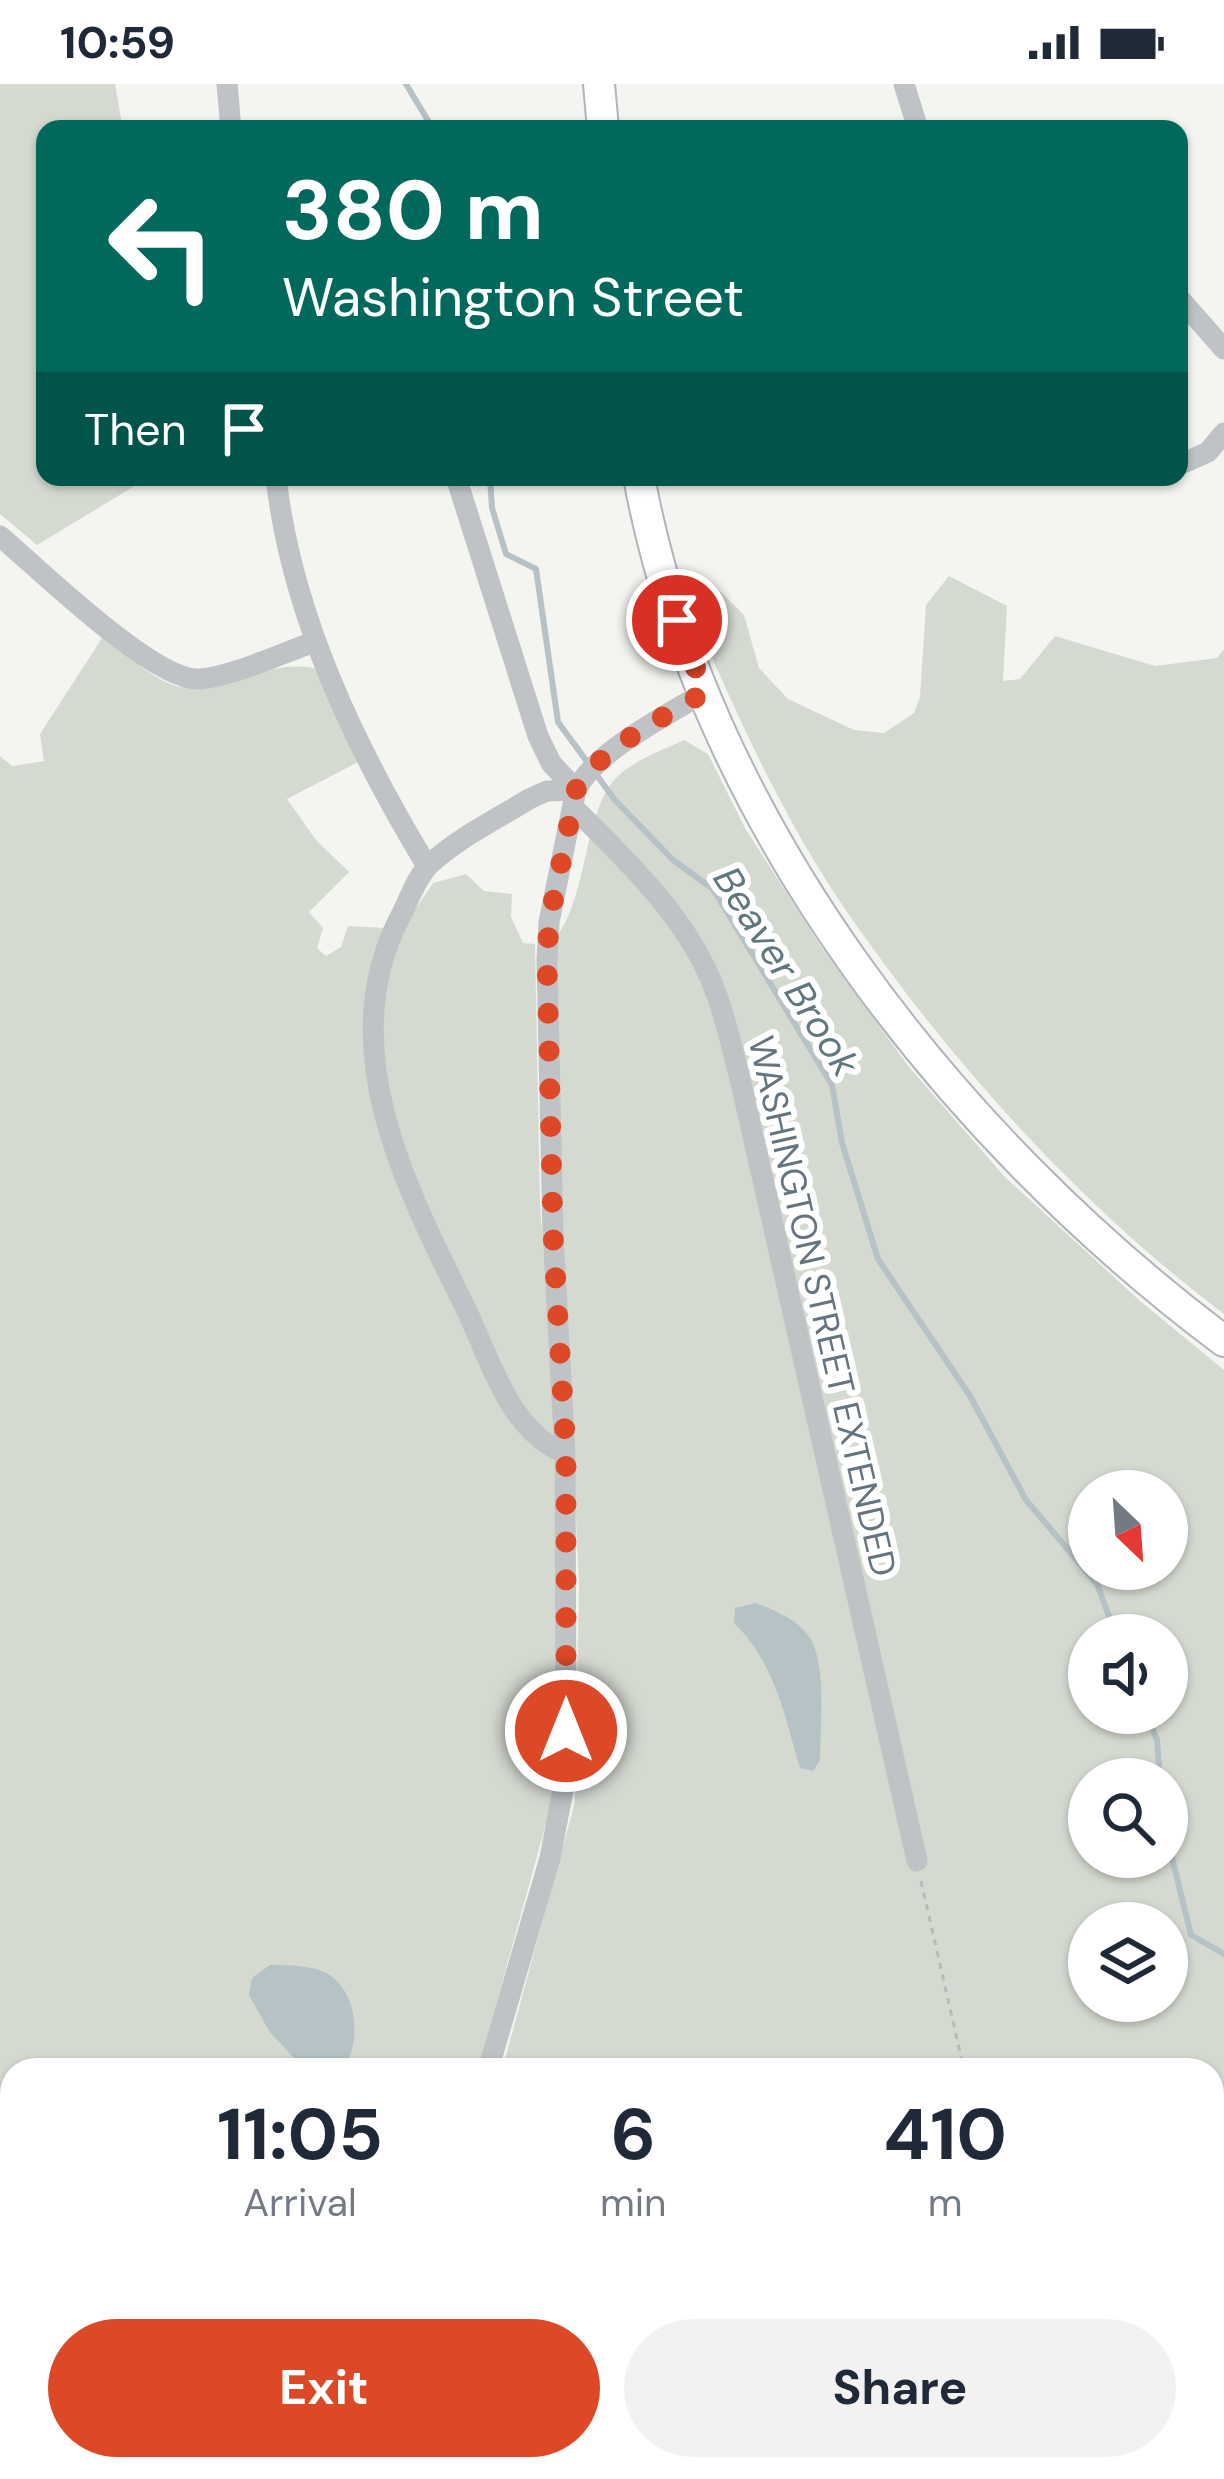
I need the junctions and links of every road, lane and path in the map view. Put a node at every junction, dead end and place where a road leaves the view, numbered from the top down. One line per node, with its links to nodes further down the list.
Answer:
1 (226, 84): 4 (street)
2 (599, 84): 5 (main road)
3 (904, 84): 6 (street)
4 (230, 120)
5 (602, 120)
6 (915, 120)
7 (1188, 308): 8 (street)
8 (1224, 349)
9 (1224, 433): 10 (street)
10 (1188, 460)
11 (277, 486): 15 (street)
12 (459, 486): 17 (street, WASHINGTON STREET EXTENDED)
13 (641, 486): 16 (main road)
14 (0, 536): 15 (street)
15 (314, 642): 18 (street)
16 (705, 692): 17 (street); 19 (main road)
17 (578, 792): 18 (street); 20 (street); 21 (street, WASHINGTON STREET EXTENDED)
18 (427, 866): 20 (street)
19 (1224, 1341)
20 (566, 1453): 22 (street)
21 (916, 1861): 23 (path)
22 (492, 2058)
23 (961, 2058)

